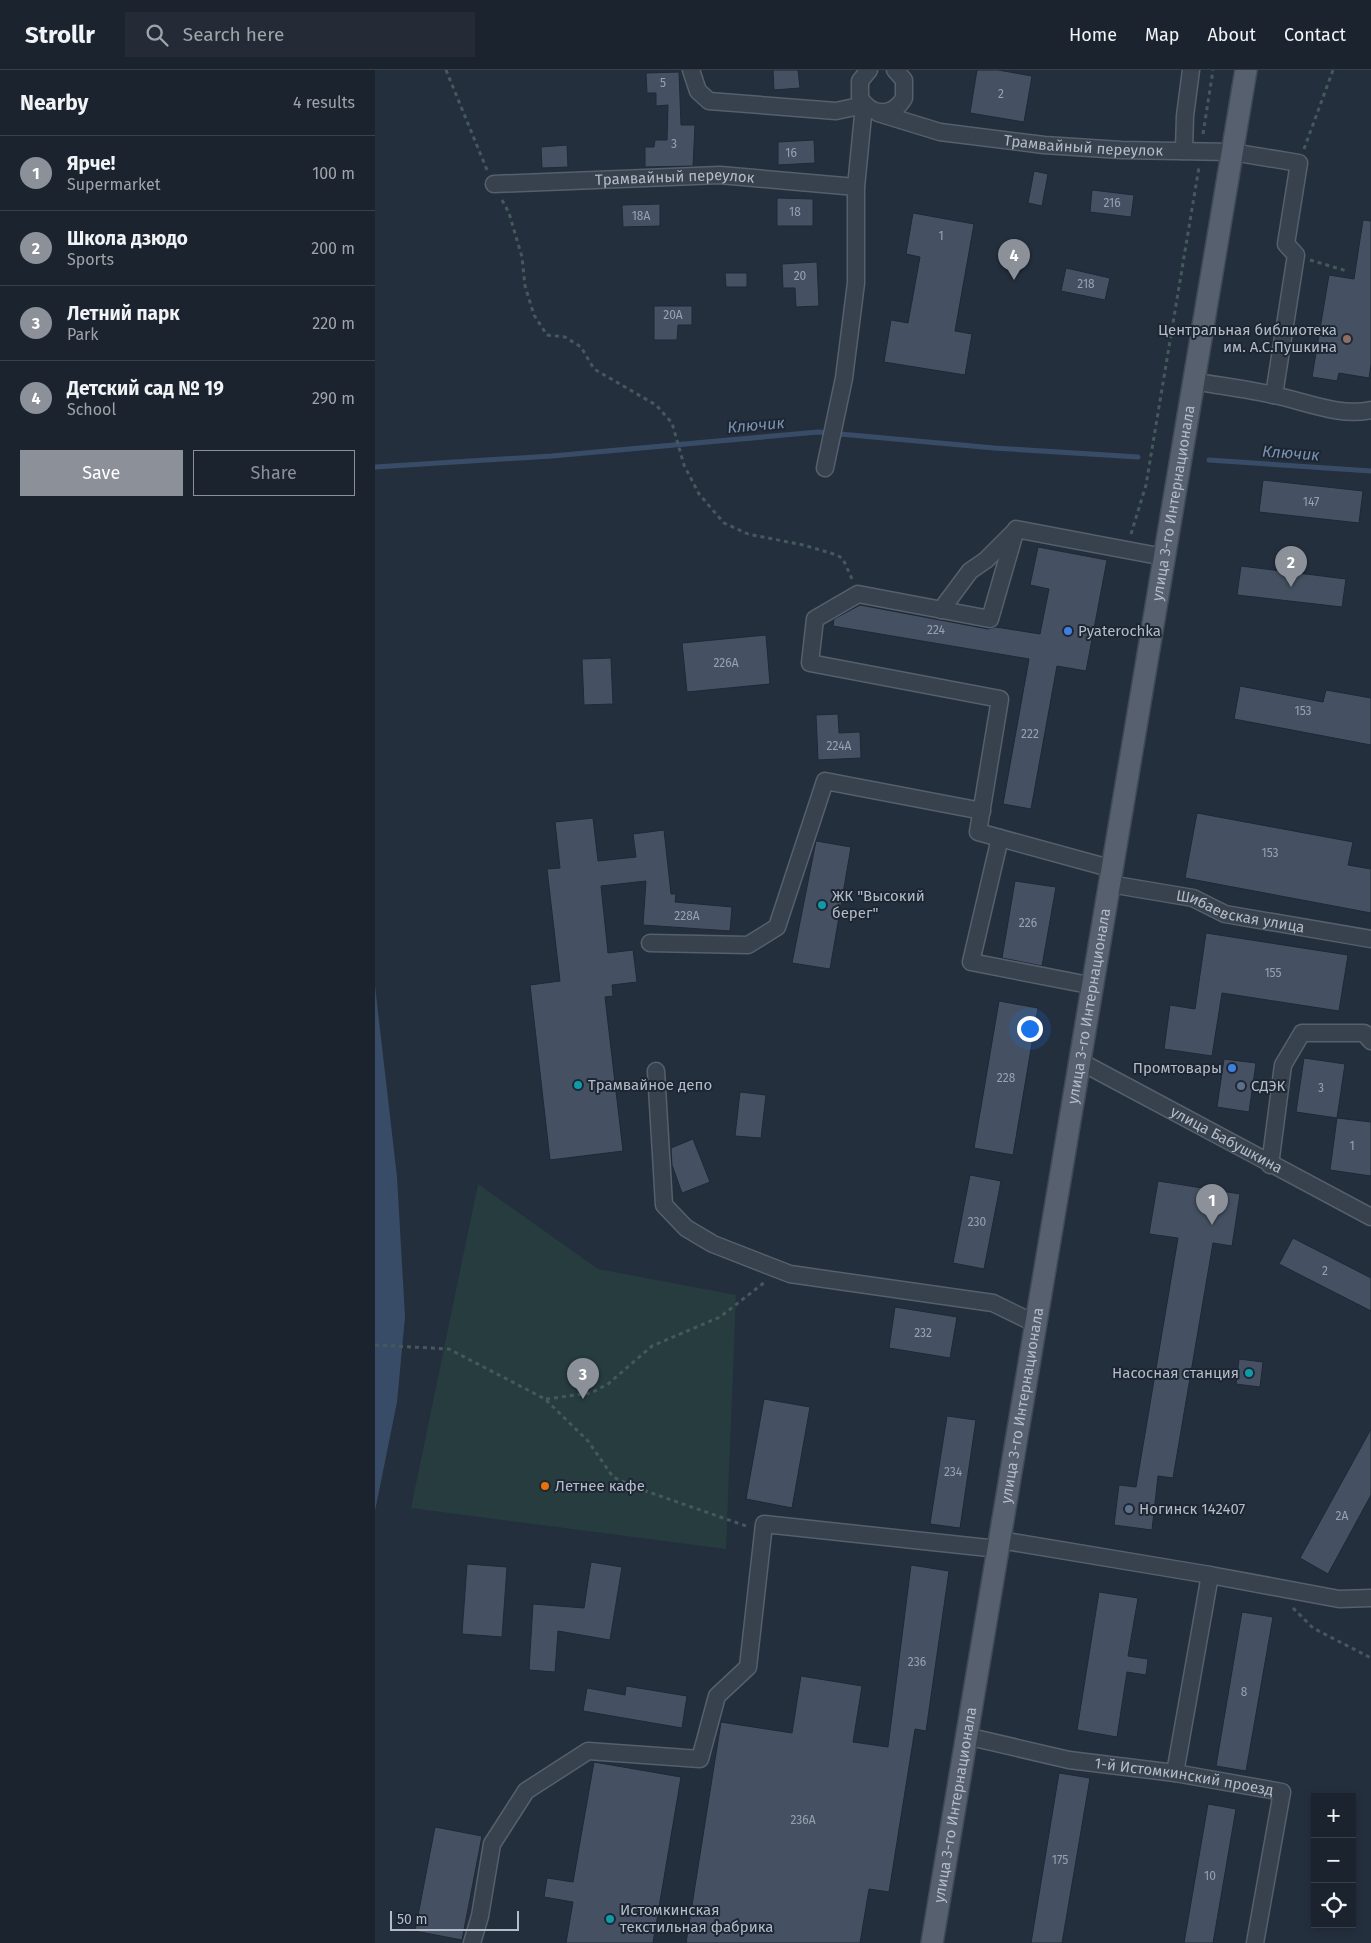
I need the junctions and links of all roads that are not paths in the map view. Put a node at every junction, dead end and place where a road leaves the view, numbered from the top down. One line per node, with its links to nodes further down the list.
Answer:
1 (691, 70): 7 (street)
2 (1191, 70): 9 (street)
3 (1246, 70): 10 (main road, улица 3-го Интернационала)
4 (866, 71): 7 (street)
5 (898, 71): 6 (street)
6 (904, 98): 7 (street); 8 (street)
7 (871, 109): 8 (street, Трамвайный переулок); 12 (street)
8 (922, 126): 9 (street, Трамвайный переулок)
9 (1184, 151): 10 (street, Трамвайный переулок)
10 (1232, 152): 13 (main road, улица 3-го Интернационала); 14 (street, Трамвайный переулок)
11 (494, 184): 12 (street, Трамвайный переулок)
12 (856, 186): 16 (street)
13 (1193, 381): 14 (street); 18 (main road, улица 3-го Интернационала)
14 (1274, 395): 15 (street)
15 (1371, 410)
16 (825, 468)
17 (1016, 529): 18 (street); 19 (street); 19 (street)
18 (1164, 557): 22 (main road, улица 3-го Интернационала)
19 (941, 610): 20 (street)
20 (982, 811): 21 (street, Шибаевская улица); 24 (street)
21 (1000, 838): 22 (street, Шибаевская улица); 25 (street)
22 (1112, 877): 23 (street, Шибаевская улица); 25 (main road, улица 3-го Интернационала)
23 (1371, 939)
24 (650, 943)
25 (1093, 986): 27 (main road, улица 3-го Интернационала)
26 (1371, 1041): 29 (street)
27 (1081, 1062): 29 (street, улица Бабушкина); 31 (main road, улица 3-го Интернационала)
28 (656, 1071): 31 (street)
29 (1270, 1165): 30 (street, улица Бабушкина)
30 (1371, 1217)
31 (1036, 1324): 32 (main road, улица 3-го Интернационала)
32 (999, 1544): 33 (street); 35 (main road, улица 3-го Интернационала); 37 (street)
33 (1211, 1575): 34 (street); 36 (street)
34 (1371, 1598)
35 (966, 1736): 36 (street, 1-й Истомкинский проезд); 38 (main road, улица 3-го Интернационала)
36 (1175, 1773): 39 (street, 1-й Истомкинский проезд)
37 (472, 1943)
38 (932, 1943)
39 (1255, 1943)

